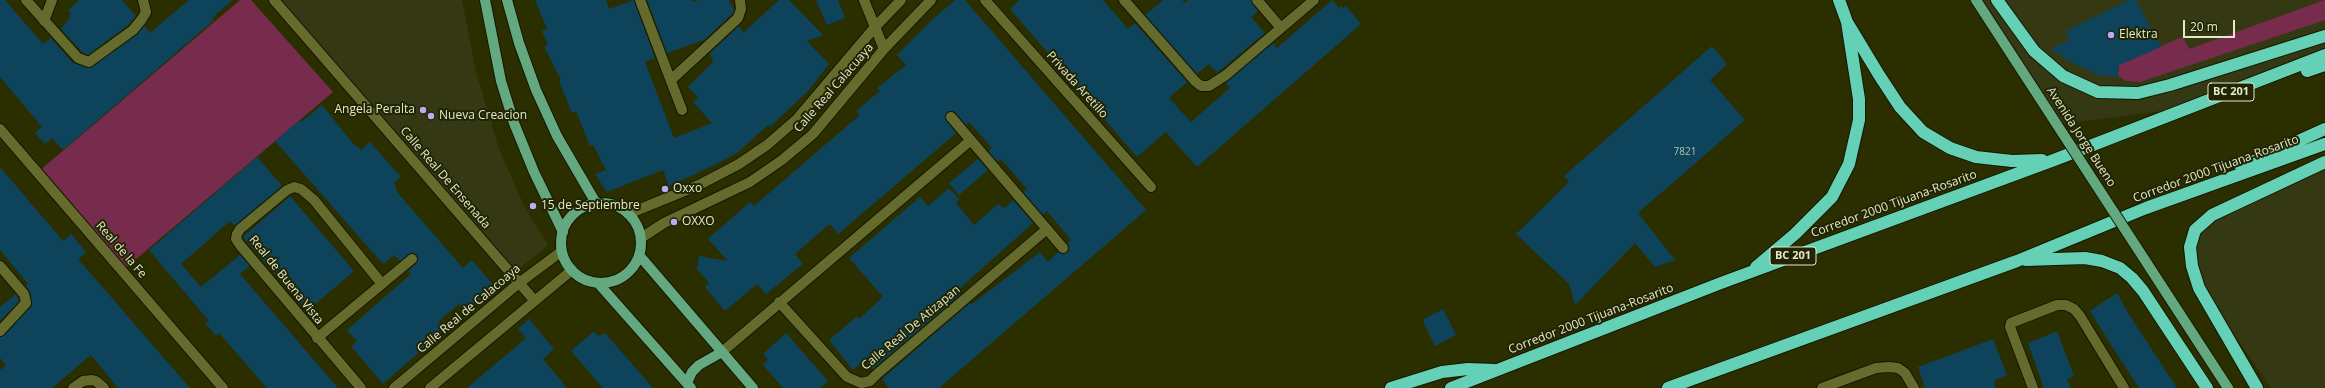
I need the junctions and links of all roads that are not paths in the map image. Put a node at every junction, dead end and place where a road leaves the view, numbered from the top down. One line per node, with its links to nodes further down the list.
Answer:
1 (26, 0): 19 (street)
2 (52, 0): 19 (street)
3 (143, 0): 19 (street)
4 (274, 0): 52 (street, Calle Real De Ensenada)
5 (485, 0): 42 (main road)
6 (507, 0): 38 (main road)
7 (640, 0): 27 (street)
8 (740, 0): 27 (street)
9 (864, 0): 21 (street)
10 (901, 0): 21 (street, Calle Real Calacuaya)
11 (931, 0): 24 (street, Calle Real Calacuaya)
12 (984, 0): 37 (street, Privada Aretillo)
13 (1124, 0): 22 (street)
14 (1256, 0): 22 (street)
15 (1314, 0): 22 (street)
16 (1839, 0): 20 (highway)
17 (1976, 0): 77 (main road, Avenida Jorge Bueno, bridge)
18 (1997, 0): 23 (highway)
19 (44, 20)
20 (1848, 22): 35 (highway); 51 (highway)
21 (875, 27): 24 (street); 40 (street, Calle Real Calacuaya)
22 (1281, 28)
23 (2325, 36)
24 (884, 49): 43 (street, Calle Real Calacuaya)
25 (2325, 55): 30 (highway, Corredor 2000 Tijuana-Rosarito / BC 201)
26 (2325, 65): 30 (highway)
27 (671, 80): 28 (street)
28 (682, 110)
29 (951, 117): 33 (street)
30 (2137, 128): 35 (highway, Corredor 2000 Tijuana-Rosarito / BC 201)
31 (0, 129): 64 (street, Real de la Fe)
32 (2325, 129): 39 (highway)
33 (971, 140): 41 (street); 56 (street)
34 (2325, 144): 39 (highway, Corredor 2000 Tijuana-Rosarito)
35 (2054, 160): 51 (highway, Corredor 2000 Tijuana-Rosarito / BC 201)
36 (2325, 162): 78 (highway)
37 (1151, 187)
38 (596, 203): 40 (main road); 42 (main road)
39 (2146, 208): 48 (highway, Corredor 2000 Tijuana-Rosarito)
40 (628, 214): 43 (main road)
41 (1047, 229): 44 (street); 56 (street, Calle Real De Atizapan)
42 (563, 232): 45 (main road)
43 (641, 238): 46 (main road)
44 (1063, 248)
45 (562, 251): 50 (main road); 52 (street, Calle Real de Calacoaya)
46 (639, 255): 53 (main road); 59 (main road)
47 (412, 259): 54 (street)
48 (2017, 261): 71 (highway, Corredor 2000 Tijuana-Rosarito); 76 (highway)
49 (0, 266): 57 (street)
50 (572, 270): 53 (main road); 55 (street)
51 (1747, 273): 60 (highway, Corredor 2000 Tijuana-Rosarito / BC 201)
52 (519, 283): 55 (street, Calle Real De Ensenada); 66 (street, Calle Real de Calacoaya)
53 (598, 283): 61 (main road)
54 (382, 284): 58 (street); 58 (street, Real de Buena Vista)
55 (534, 300): 67 (street)
56 (779, 302): 59 (street)
57 (0, 331)
58 (317, 338): 65 (street, Real de Buena Vista)
59 (722, 352): 61 (main road); 68 (main road)
60 (1499, 370): 69 (highway); 70 (highway, Corredor 2000 Tijuana-Rosarito / BC 201)
61 (689, 386)
62 (73, 388): 63 (street)
63 (104, 388)
64 (222, 388)
65 (360, 388)
66 (394, 388)
67 (430, 388)
68 (754, 388)
69 (1391, 388)
70 (1451, 388)
71 (1668, 388)
72 (1822, 388): 73 (street)
73 (1914, 388)
74 (2033, 388): 75 (street)
75 (2124, 388)
76 (2207, 388)
77 (2228, 388)
78 (2257, 388)

